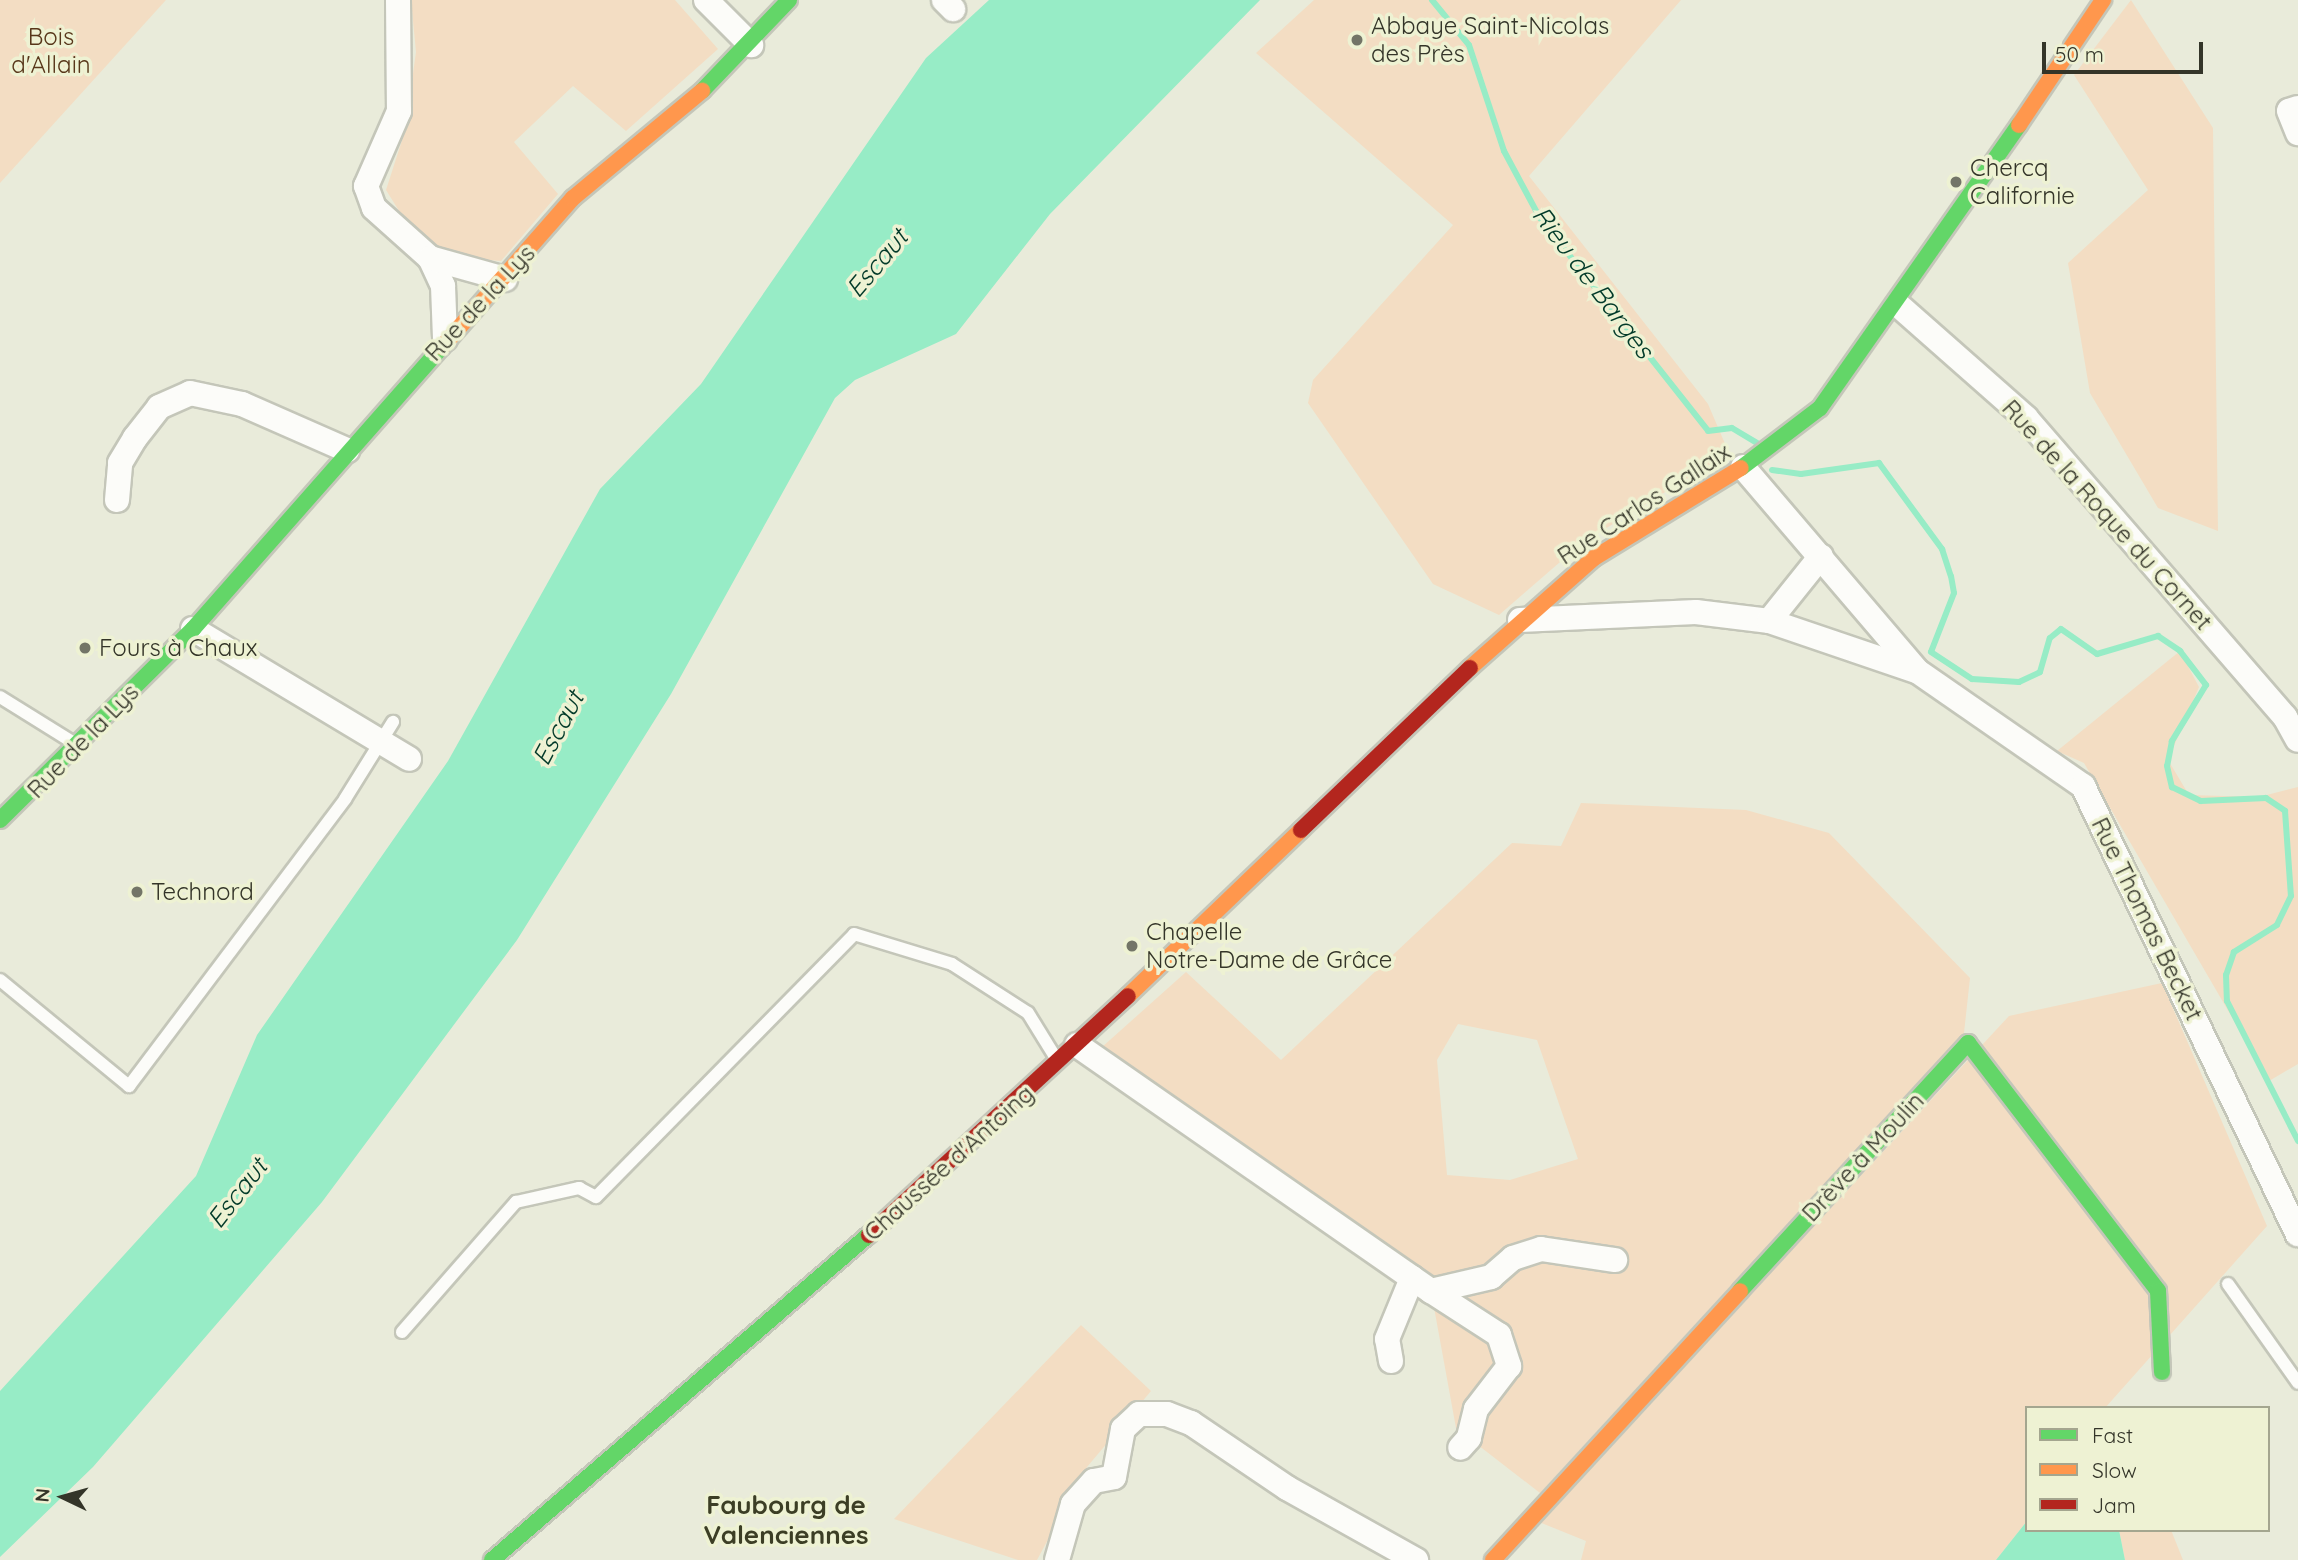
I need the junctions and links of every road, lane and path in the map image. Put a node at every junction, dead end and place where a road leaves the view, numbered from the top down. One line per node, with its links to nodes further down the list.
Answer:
1 (398, 0): 8 (street)
2 (706, 0): 5 (street)
3 (789, 0): 5 (main road, Rue de la Lys)
4 (2103, 0): 10 (main road, Rue Carlos Gallaix)
5 (751, 45): 9 (main road, Rue de la Lys)
6 (2298, 108): 7 (street)
7 (2298, 133)
8 (430, 258): 9 (street); 11 (street)
9 (505, 279): 11 (main road, Rue de la Lys)
10 (1899, 305): 13 (main road, Rue Carlos Gallaix); 22 (street, Rue de la Roque du Cornet)
11 (445, 339): 12 (main road, Rue de la Lys)
12 (347, 450): 14 (street); 18 (main road, Rue de la Lys)
13 (1743, 467): 15 (street, Rue Thomas Becket); 16 (main road, Rue Carlos Gallaix)
14 (117, 500)
15 (1821, 556): 17 (street); 19 (street, Rue Thomas Becket)
16 (1520, 620): 17 (street, Rue Thomas Becket); 27 (main road, Rue Carlos Gallaix)
17 (1769, 621): 19 (street, Rue Thomas Becket)
18 (193, 629): 21 (street); 23 (main road, Rue de la Lys)
19 (1917, 671): 29 (street, Rue Thomas Becket)
20 (0, 697): 23 (lane)
21 (387, 732): 24 (street); 26 (lane)
22 (2298, 740)
23 (77, 746): 25 (main road, Rue de la Lys)
24 (409, 759)
25 (0, 820)
26 (0, 980)
27 (1077, 1045): 28 (main road, Chaussée d'Antoing); 31 (street)
28 (1059, 1063): 33 (lane); 38 (main road, Chaussée d'Antoing)
29 (2298, 1234)
30 (1615, 1260): 31 (street)
31 (1422, 1284): 34 (street); 37 (street)
32 (2228, 1284): 36 (lane)
33 (402, 1332)
34 (1391, 1361)
35 (2162, 1372): 41 (main road, Drève à Moulin)
36 (2298, 1383)
37 (1460, 1448)
38 (492, 1560)
39 (1057, 1560): 40 (street)
40 (1416, 1560)
41 (1493, 1560)

